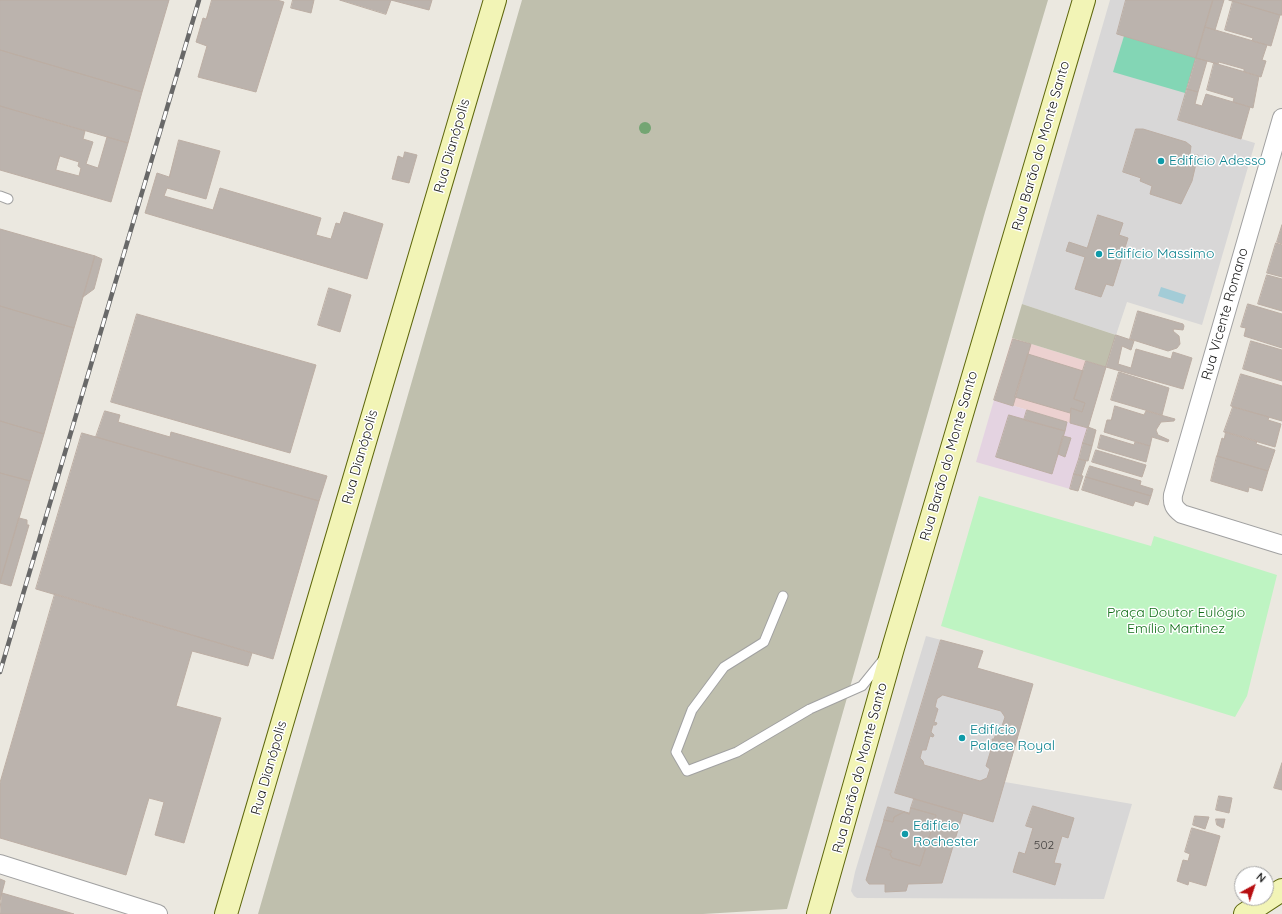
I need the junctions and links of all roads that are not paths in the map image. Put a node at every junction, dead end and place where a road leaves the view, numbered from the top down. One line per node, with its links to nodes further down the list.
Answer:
1 (495, 0): 10 (street, Rua Dianópolis)
2 (1084, 0): 6 (street, Rua Barão do Monte Santo)
3 (1282, 118): 4 (street, Rua Vicente Romano)
4 (1282, 545)
5 (783, 596): 6 (lane)
6 (893, 648): 11 (street, Rua Barão do Monte Santo)
7 (0, 864): 9 (street)
8 (1282, 890): 12 (street)
9 (158, 914)
10 (226, 914)
11 (818, 914)
12 (1245, 914)

